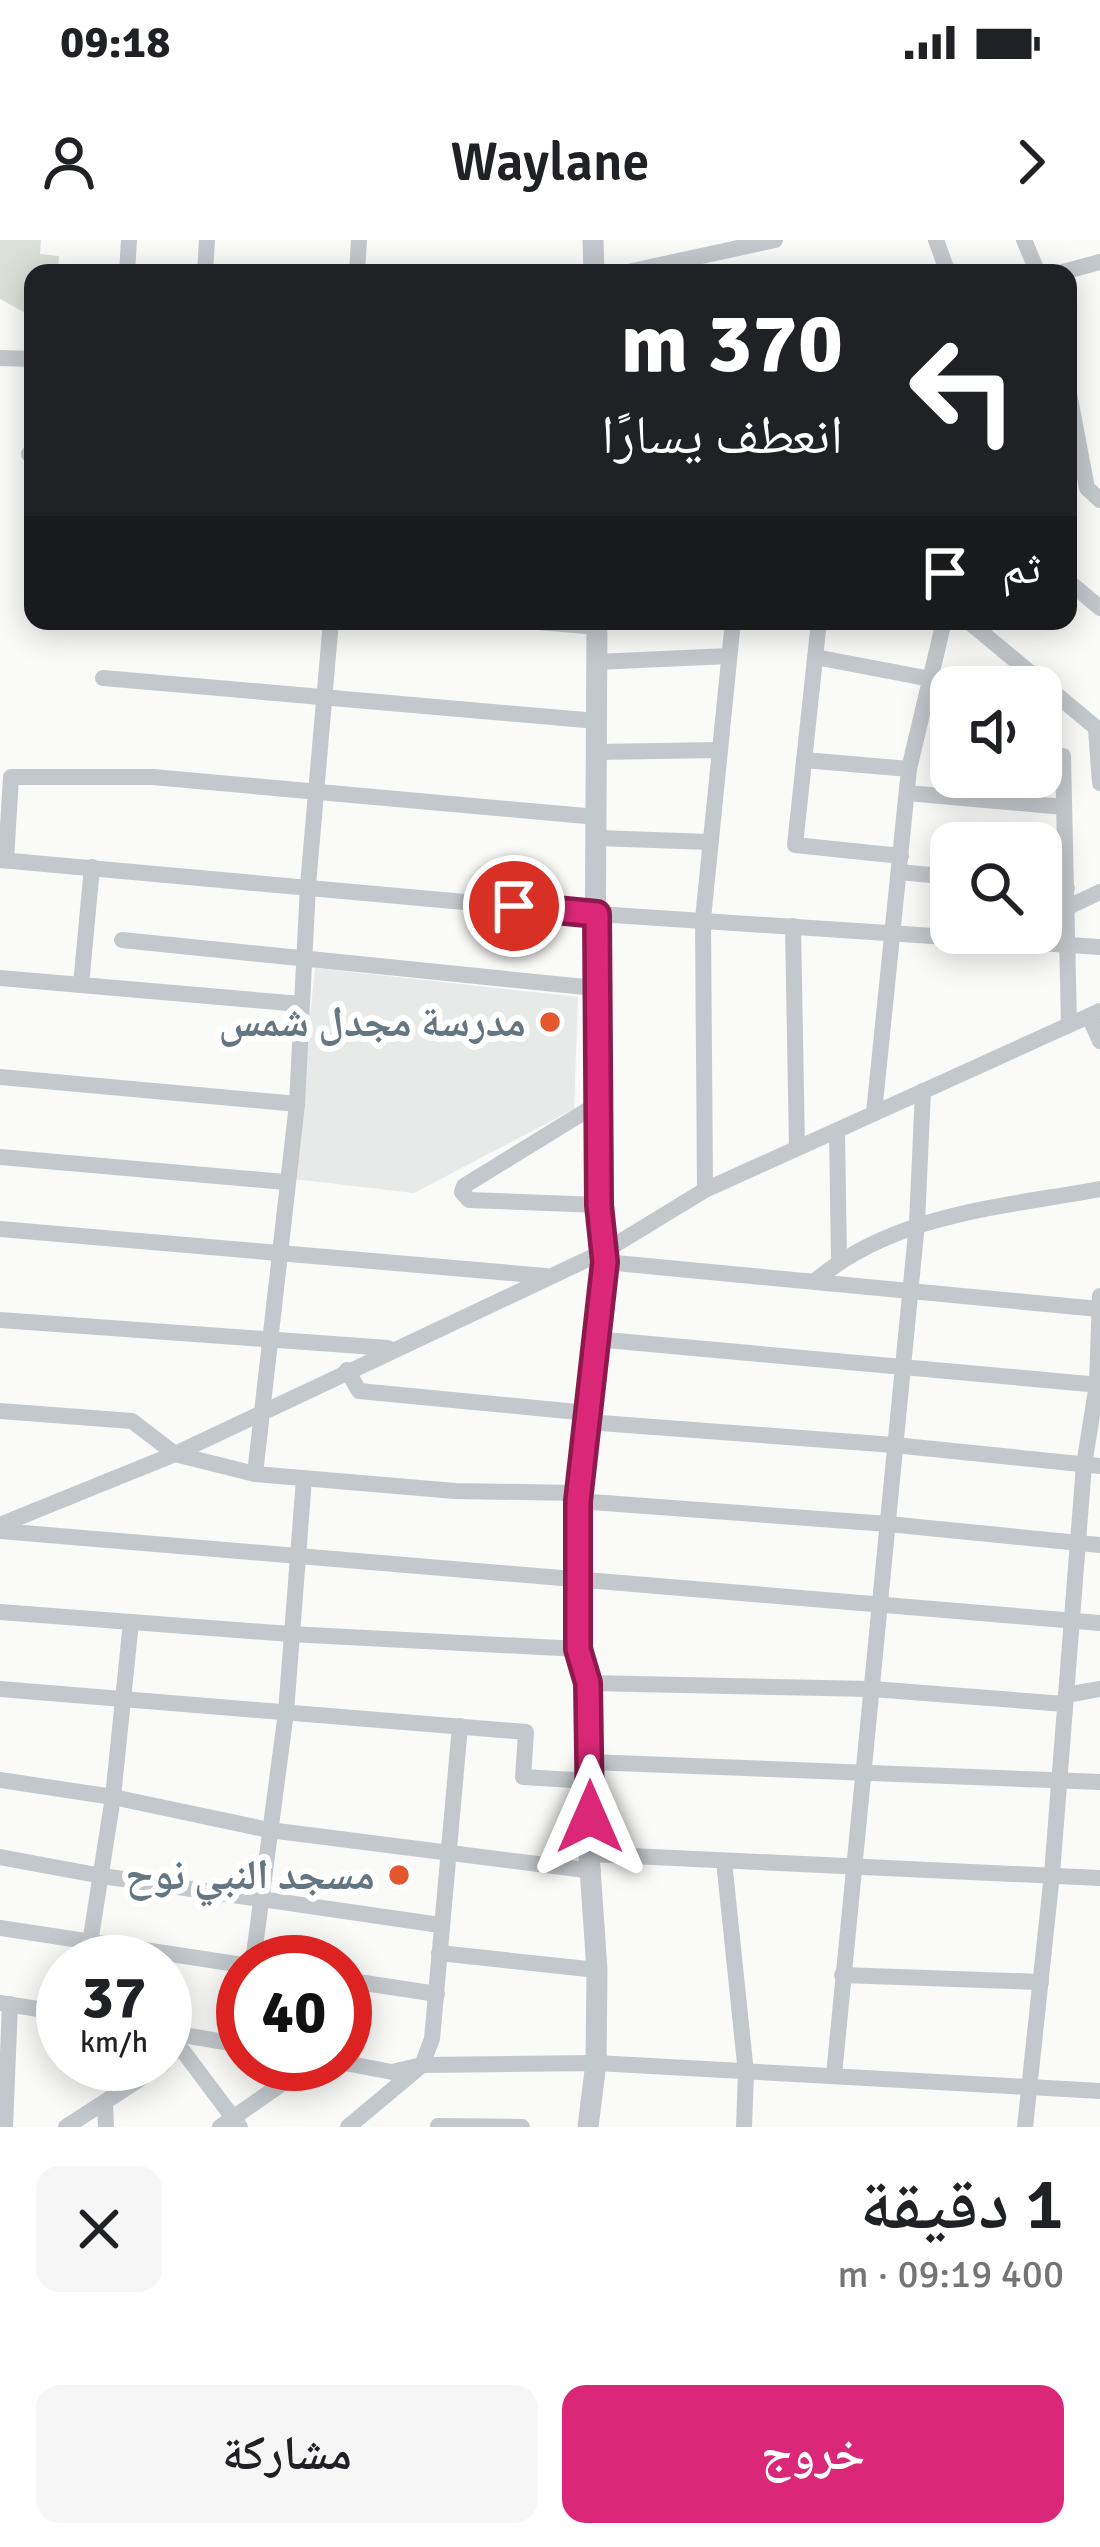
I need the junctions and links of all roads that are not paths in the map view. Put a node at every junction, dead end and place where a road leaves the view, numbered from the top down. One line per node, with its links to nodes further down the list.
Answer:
1 (776, 240): 2 (street)
2 (664, 264)
3 (1077, 429): 4 (street)
4 (1088, 480)
5 (1077, 589): 6 (street)
6 (1100, 608)
7 (330, 630): 20 (street)
8 (597, 630): 15 (street)
9 (732, 630): 13 (street)
10 (818, 630): 14 (street)
11 (942, 630): 16 (street)
12 (979, 630): 22 (street)
13 (729, 656): 15 (street); 23 (street)
14 (815, 657): 18 (street); 26 (street)
15 (596, 662): 21 (street)
16 (934, 666)
17 (104, 678): 20 (street)
18 (930, 679)
19 (930, 683): 27 (street)
20 (324, 699): 21 (street); 29 (street)
21 (597, 721): 24 (street)
22 (1098, 730): 28 (street)
23 (719, 750): 24 (street); 33 (street)
24 (596, 752): 32 (street)
25 (1063, 755): 31 (street)
26 (804, 760): 27 (street); 35 (street)
27 (909, 769): 30 (street)
28 (1100, 783)
29 (316, 793): 32 (street); 34 (street); 38 (street)
30 (907, 793): 31 (street); 35 (street)
31 (1064, 807): 41 (street)
32 (597, 828): 33 (street); 42 (street)
33 (710, 842): 43 (street)
34 (3, 860): 36 (street)
35 (900, 864): 37 (street); 45 (street)
36 (92, 867): 38 (street); 51 (street)
37 (930, 872)
38 (308, 885): 42 (street); 49 (street)
39 (1100, 892): 41 (street)
40 (1062, 895): 41 (street)
41 (1068, 898): 47 (street)
42 (597, 914): 43 (street); 52 (street)
43 (703, 919): 44 (street); 67 (street)
44 (793, 926): 45 (street); 63 (street)
45 (894, 934): 47 (street); 61 (street)
46 (122, 940): 49 (street)
47 (1070, 946): 48 (street); 55 (street)
48 (1100, 947)
49 (306, 959): 52 (street); 53 (street)
50 (0, 978): 51 (street)
51 (81, 985): 53 (street)
52 (595, 988): 59 (street)
53 (301, 1004): 60 (street)
54 (1094, 1013): 55 (street); 56 (street)
55 (1069, 1025): 58 (street)
56 (1100, 1041)
57 (0, 1077): 60 (street)
58 (923, 1091): 61 (street); 69 (street)
59 (599, 1103): 68 (street); 68 (street)
60 (297, 1104): 65 (street)
61 (874, 1113): 62 (street)
62 (837, 1131): 63 (street); 73 (street)
63 (797, 1148): 67 (street)
64 (0, 1156): 65 (street)
65 (285, 1182): 71 (street)
66 (1100, 1189): 69 (street)
67 (705, 1190): 72 (street)
68 (599, 1205): 72 (street)
69 (917, 1223): 73 (street); 76 (street)
70 (0, 1229): 71 (street)
71 (280, 1251): 74 (street); 81 (street)
72 (605, 1256): 74 (street); 75 (street); 80 (street)
73 (839, 1261): 75 (street)
74 (547, 1276): 82 (street)
75 (815, 1281): 76 (street)
76 (910, 1290): 78 (street); 83 (street)
77 (1100, 1297): 78 (street)
78 (1099, 1309): 85 (street)
79 (0, 1320): 81 (street)
80 (595, 1339): 83 (street); 88 (street)
81 (272, 1340): 82 (street); 87 (street)
82 (394, 1348): 84 (street)
83 (901, 1368): 85 (street); 89 (street)
84 (347, 1370): 87 (street); 88 (street)
85 (1098, 1384): 91 (street)
86 (0, 1411): 90 (street)
87 (260, 1414): 90 (street); 92 (street)
88 (588, 1418): 89 (street); 94 (street)
89 (894, 1445): 91 (street); 95 (street)
90 (175, 1454): 92 (street); 96 (street)
91 (1092, 1465): 97 (street)
92 (255, 1474): 93 (street)
93 (304, 1479): 94 (street); 99 (street)
94 (578, 1497): 95 (street); 100 (street)
95 (888, 1524): 97 (street); 101 (street)
96 (0, 1528): 99 (street)
97 (1079, 1543): 98 (street); 103 (street)
98 (1100, 1545)
99 (296, 1555): 100 (street); 106 (street)
100 (577, 1580): 101 (street); 107 (street)
101 (881, 1604): 103 (street); 110 (street)
102 (0, 1612): 104 (street)
103 (1072, 1620): 105 (street); 113 (street)
104 (131, 1622): 106 (street); 112 (street)
105 (1100, 1624)
106 (290, 1634): 107 (street); 114 (street)
107 (578, 1649): 108 (street)
108 (588, 1683): 110 (street); 116 (street)
109 (0, 1689): 112 (street)
110 (872, 1689): 113 (street); 117 (street)
111 (1100, 1689): 113 (street)
112 (125, 1699): 114 (street); 121 (street)
113 (1066, 1699): 119 (street)
114 (286, 1712): 115 (street); 122 (street)
115 (460, 1726): 116 (street); 123 (street)
116 (591, 1771): 117 (street); 126 (street)
117 (861, 1775): 119 (street); 127 (street)
118 (0, 1780): 121 (street)
119 (1059, 1782): 120 (street); 128 (street)
120 (1100, 1783)
121 (113, 1797): 122 (street); 129 (street)
122 (268, 1830): 123 (street); 131 (street)
123 (450, 1855): 126 (street); 132 (street)
124 (0, 1857): 129 (street)
125 (724, 1861): 126 (street); 127 (street); 153 (street)
126 (591, 1863): 138 (street)
127 (851, 1867): 128 (street); 139 (street)
128 (1052, 1874): 130 (street); 140 (street)
129 (102, 1876): 131 (street); 135 (street)
130 (1100, 1878)
131 (261, 1898): 132 (street); 136 (street)
132 (440, 1924): 137 (street)
133 (0, 1928): 134 (street)
134 (44, 1935)
135 (90, 1935)
136 (256, 1935)
137 (439, 1953): 138 (street); 142 (street)
138 (597, 1970): 149 (street)
139 (842, 1976): 140 (street); 154 (street)
140 (1041, 1982): 155 (street)
141 (372, 1984): 142 (street)
142 (437, 1994): 151 (street)
143 (5, 2004): 144 (street); 162 (street)
144 (36, 2009)
145 (192, 2037): 146 (street)
146 (199, 2038): 147 (street); 148 (street)
147 (216, 2041)
148 (192, 2044)
149 (596, 2062): 151 (street); 153 (street); 167 (street)
150 (192, 2065): 160 (street)
151 (422, 2065): 152 (street); 165 (street)
152 (372, 2068)
153 (746, 2073): 154 (street); 168 (street)
154 (834, 2074): 155 (street)
155 (1028, 2087): 158 (street); 169 (street)
156 (122, 2091): 159 (street)
157 (274, 2091): 160 (street)
158 (1100, 2091)
159 (105, 2102): 163 (street); 164 (street)
160 (231, 2124)
161 (438, 2126): 166 (street)
162 (4, 2127)
163 (66, 2127)
164 (106, 2127)
165 (348, 2127)
166 (522, 2127)
167 (588, 2127)
168 (745, 2127)
169 (1025, 2127)

